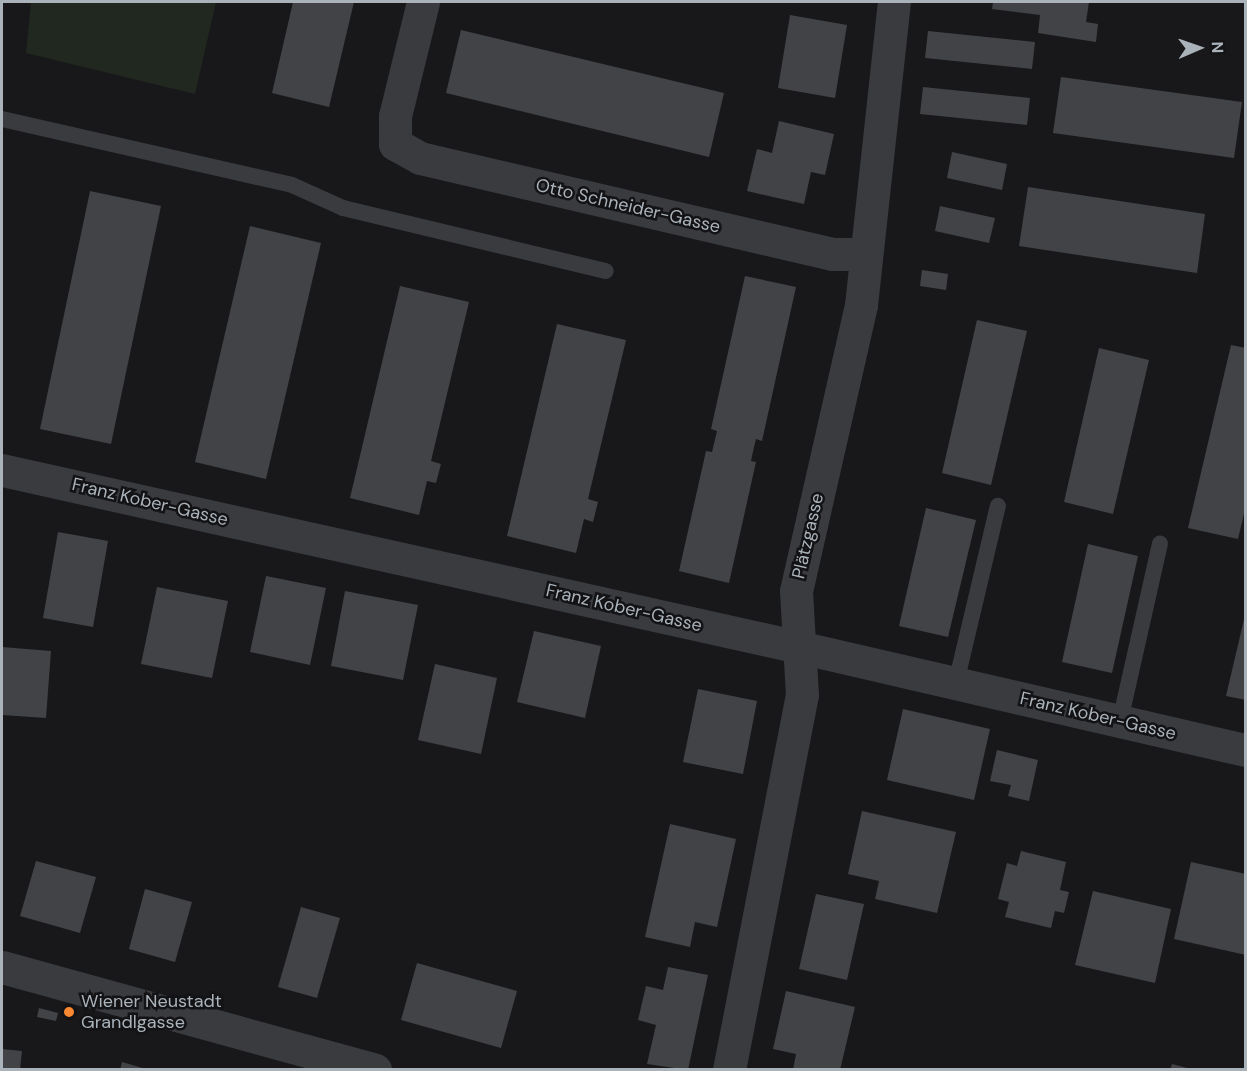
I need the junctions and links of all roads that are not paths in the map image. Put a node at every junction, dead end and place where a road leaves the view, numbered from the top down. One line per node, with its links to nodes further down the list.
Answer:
1 (423, 2): 4 (street, Otto Schneider-Gasse)
2 (894, 2): 4 (street, Plätzgasse)
3 (2, 119): 5 (lane)
4 (866, 254): 9 (street, Plätzgasse)
5 (606, 271)
6 (2, 470): 9 (street, Franz Kober-Gasse)
7 (998, 506): 10 (lane)
8 (1160, 543): 11 (lane)
9 (800, 647): 10 (street, Franz Kober-Gasse); 15 (street, Plätzgasse)
10 (956, 684): 11 (street, Franz Kober-Gasse)
11 (1120, 721): 12 (street, Franz Kober-Gasse)
12 (1245, 750)
13 (2, 967): 14 (street)
14 (375, 1070)
15 (729, 1070)

